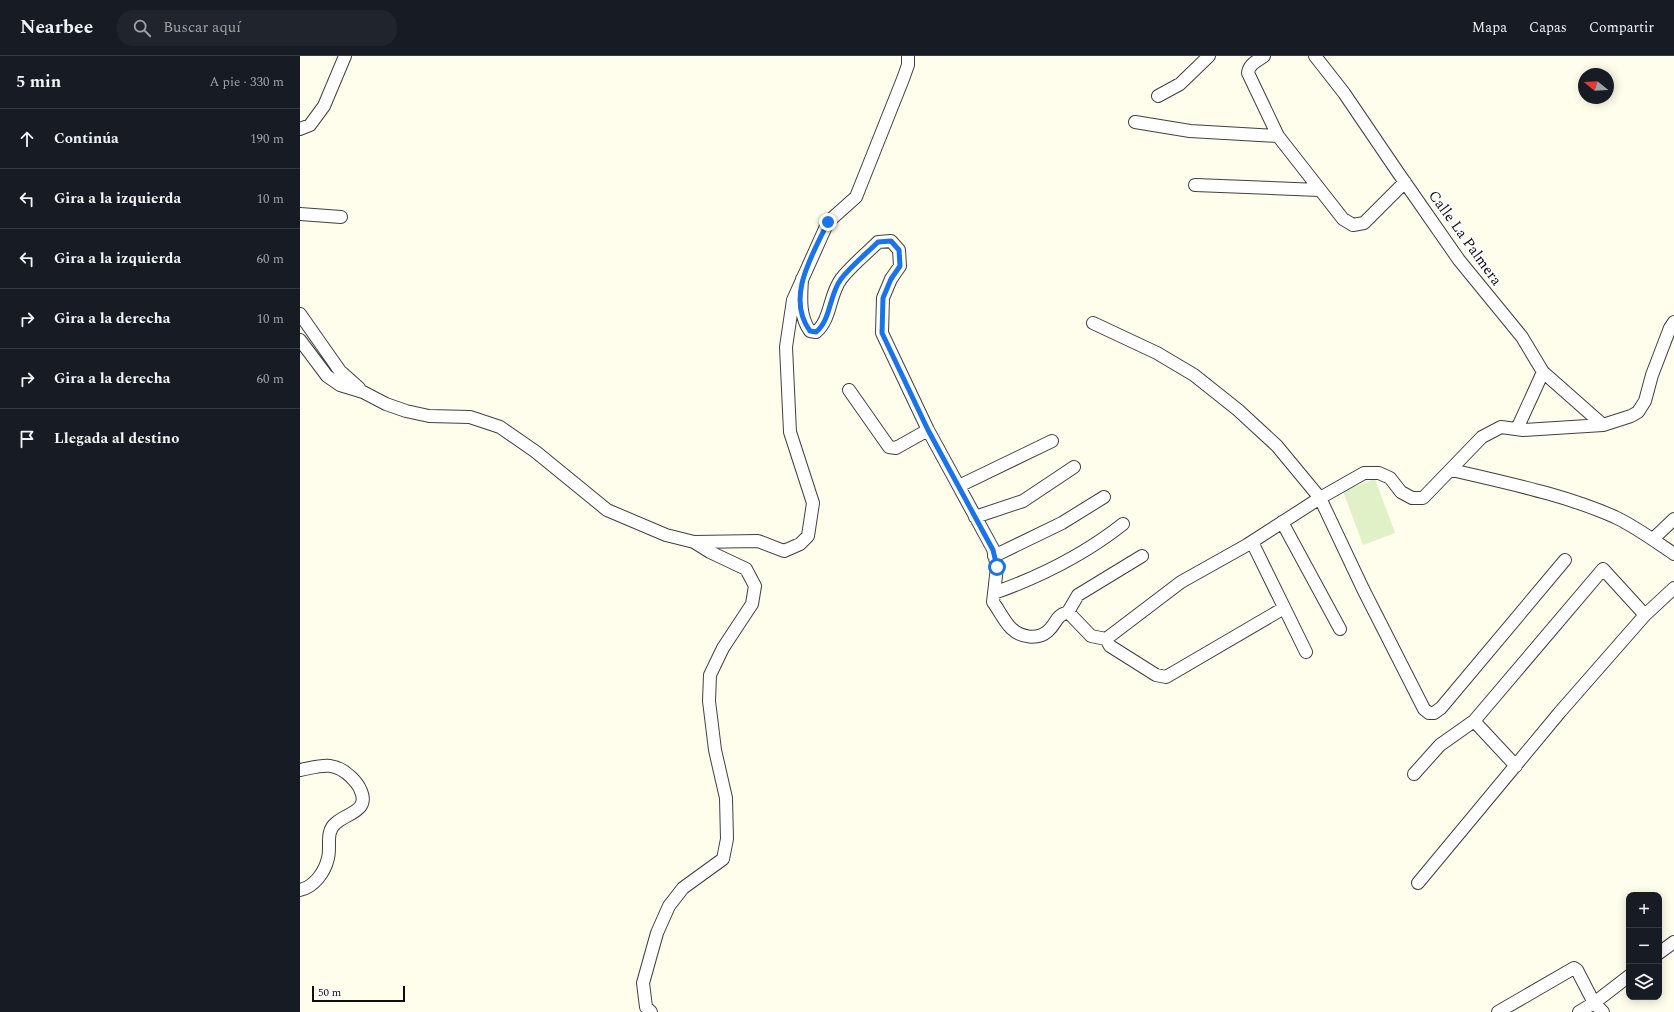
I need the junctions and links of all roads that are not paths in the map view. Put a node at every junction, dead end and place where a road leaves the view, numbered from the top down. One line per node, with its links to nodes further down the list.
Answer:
1 (345, 56): 8 (street)
2 (908, 56): 15 (street)
3 (1209, 56): 6 (street)
4 (1264, 56): 9 (street)
5 (1315, 56): 10 (street, Calle La Palmera)
6 (1158, 96)
7 (1135, 122): 9 (street)
8 (300, 129)
9 (1278, 136): 12 (street)
10 (1405, 182): 12 (street); 20 (street, Calle La Palmera)
11 (1195, 185): 12 (street)
12 (1320, 190)
13 (300, 214): 14 (street)
14 (341, 217)
15 (802, 280): 25 (street); 37 (street)
16 (300, 314): 22 (street)
17 (1674, 322): 23 (street)
18 (1093, 323): 31 (street)
19 (300, 340): 22 (street)
20 (1543, 372): 23 (street, Calle La Palmera); 24 (street)
21 (848, 390): 25 (street)
22 (363, 392): 37 (street)
23 (1603, 425): 24 (street)
24 (1517, 429): 28 (street)
25 (928, 430): 29 (street)
26 (1052, 441): 29 (street)
27 (1074, 467): 32 (street)
28 (1452, 470): 31 (street); 36 (street)
29 (959, 486): 32 (street)
30 (1104, 496): 40 (street)
31 (1320, 498): 34 (street); 42 (street)
32 (975, 517): 40 (street)
33 (1674, 519): 36 (street)
34 (1282, 522): 38 (street); 48 (street)
35 (1123, 524): 44 (street)
36 (1653, 539): 39 (street)
37 (694, 542): 61 (street)
38 (1252, 542): 45 (street); 49 (street)
39 (1674, 554)
40 (994, 556): 44 (street)
41 (1142, 556): 46 (street)
42 (1565, 560)
43 (1674, 588): 47 (street)
44 (994, 593): 46 (street)
45 (1284, 608): 49 (street); 50 (street)
46 (1068, 612): 49 (street)
47 (1645, 615): 51 (street); 52 (street)
48 (1340, 629)
49 (1106, 639)
50 (1306, 652)
51 (1474, 721): 52 (street); 54 (street)
52 (1516, 766): 55 (street)
53 (300, 770): 56 (street)
54 (1414, 774)
55 (1418, 883)
56 (300, 890)
57 (1674, 942): 58 (street)
58 (1662, 951)
59 (1626, 978): 60 (street)
60 (1594, 1003): 62 (street); 63 (street); 64 (street)
61 (651, 1012)
62 (1498, 1012)
63 (1579, 1012)
64 (1603, 1012)

